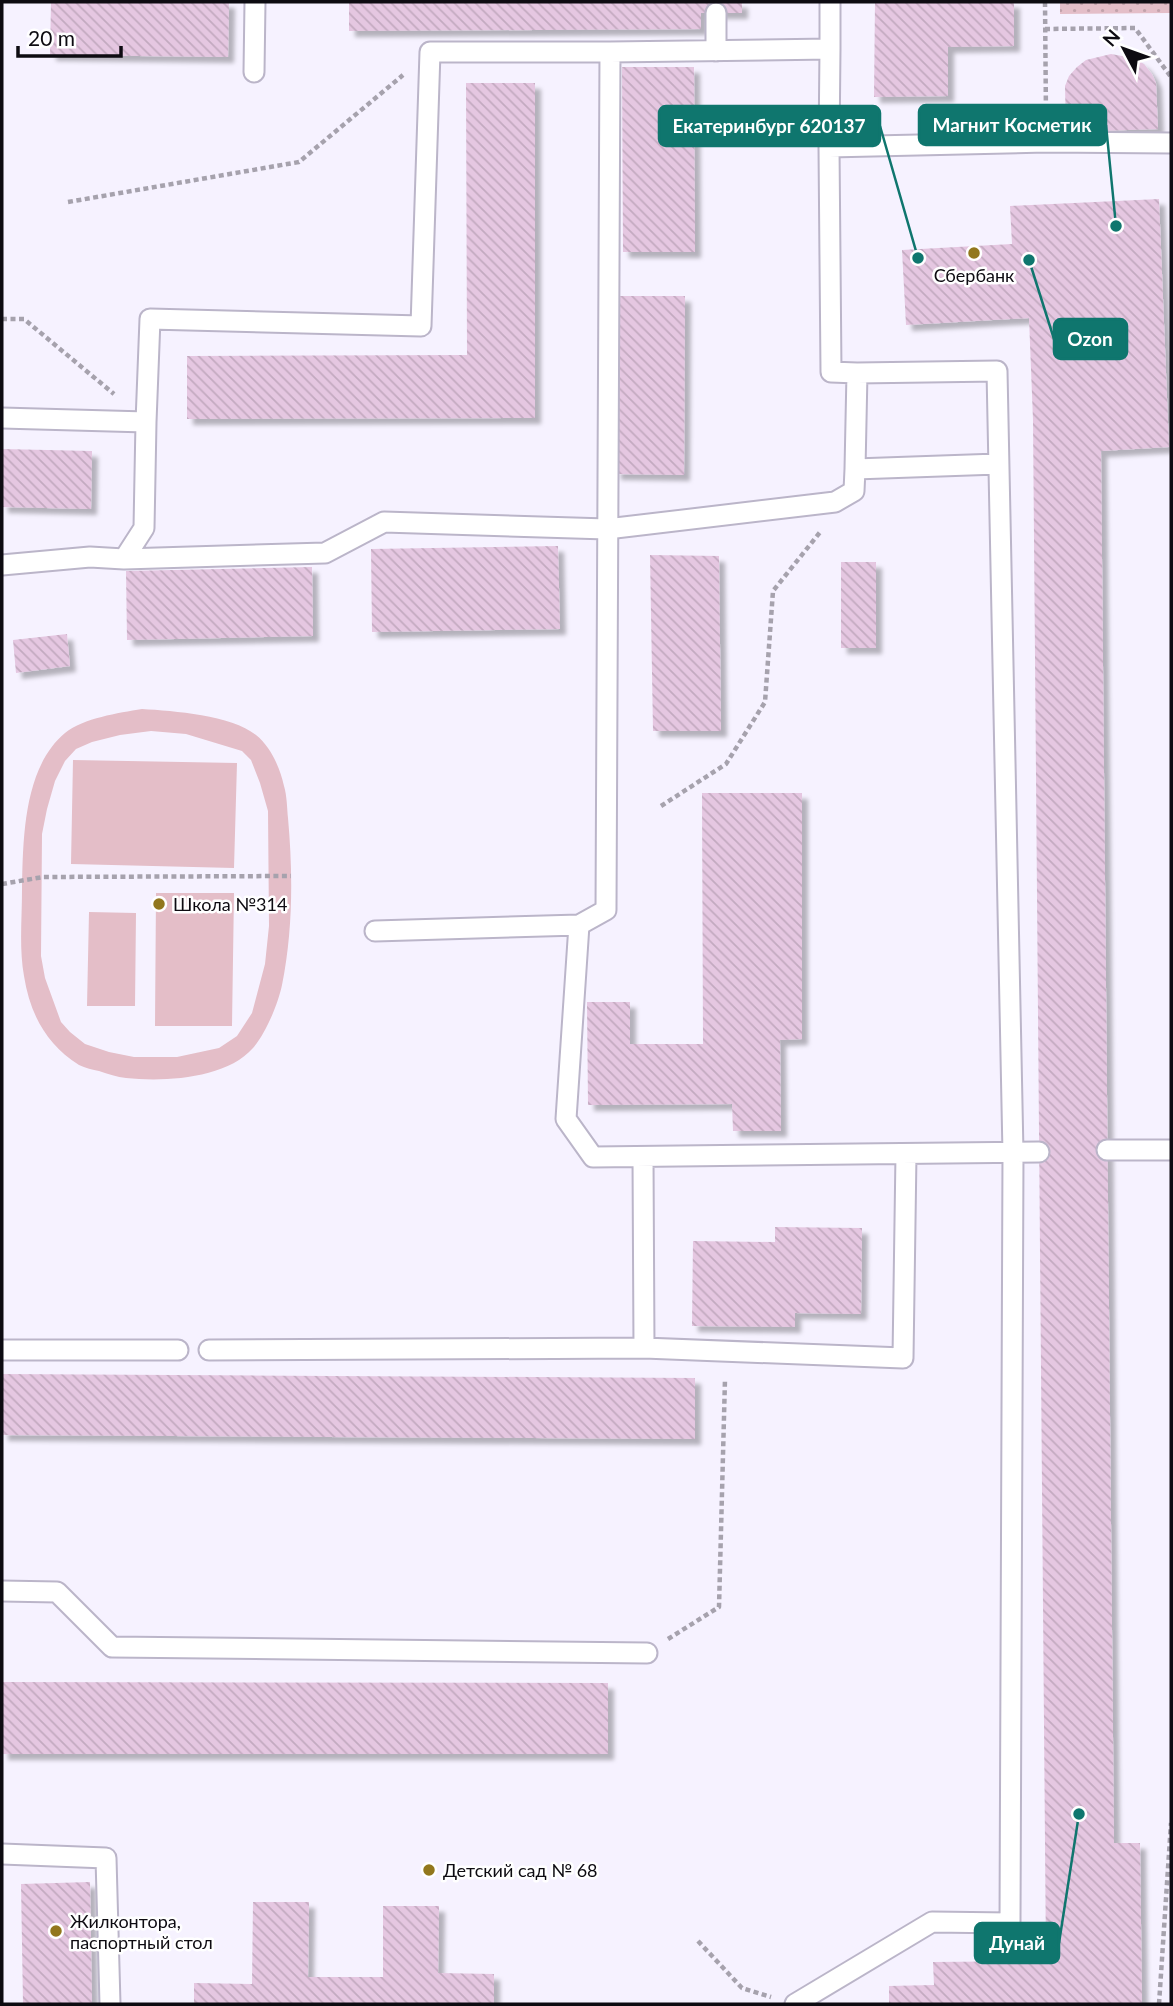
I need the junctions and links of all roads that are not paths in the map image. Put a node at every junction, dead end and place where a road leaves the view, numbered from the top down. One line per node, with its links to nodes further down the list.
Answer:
1 (255, 2): 7 (lane)
2 (830, 2): 4 (lane)
3 (716, 13): 5 (lane)
4 (830, 49): 5 (lane); 9 (lane)
5 (716, 51): 6 (lane)
6 (610, 52): 12 (lane); 15 (lane)
7 (254, 72)
8 (1171, 143): 9 (lane)
9 (829, 148): 10 (lane)
10 (857, 373): 13 (lane); 14 (lane)
11 (2, 418): 12 (lane)
12 (146, 422): 16 (lane)
13 (998, 464): 14 (lane); 23 (lane)
14 (856, 469): 15 (lane)
15 (607, 529): 16 (lane); 18 (lane)
16 (124, 559): 17 (lane)
17 (2, 565)
18 (579, 925): 19 (lane); 25 (lane)
19 (375, 931)
20 (1107, 1150): 21 (lane)
21 (1171, 1150)
22 (1039, 1152): 23 (lane)
23 (1013, 1153): 24 (lane); 34 (lane)
24 (906, 1154): 25 (lane); 26 (lane)
25 (643, 1157): 26 (lane)
26 (644, 1348): 29 (lane)
27 (2, 1350): 28 (lane)
28 (178, 1350)
29 (209, 1350)
30 (2, 1591): 31 (lane)
31 (647, 1653)
32 (2, 1854): 33 (lane)
33 (110, 2004)
34 (795, 2004)

